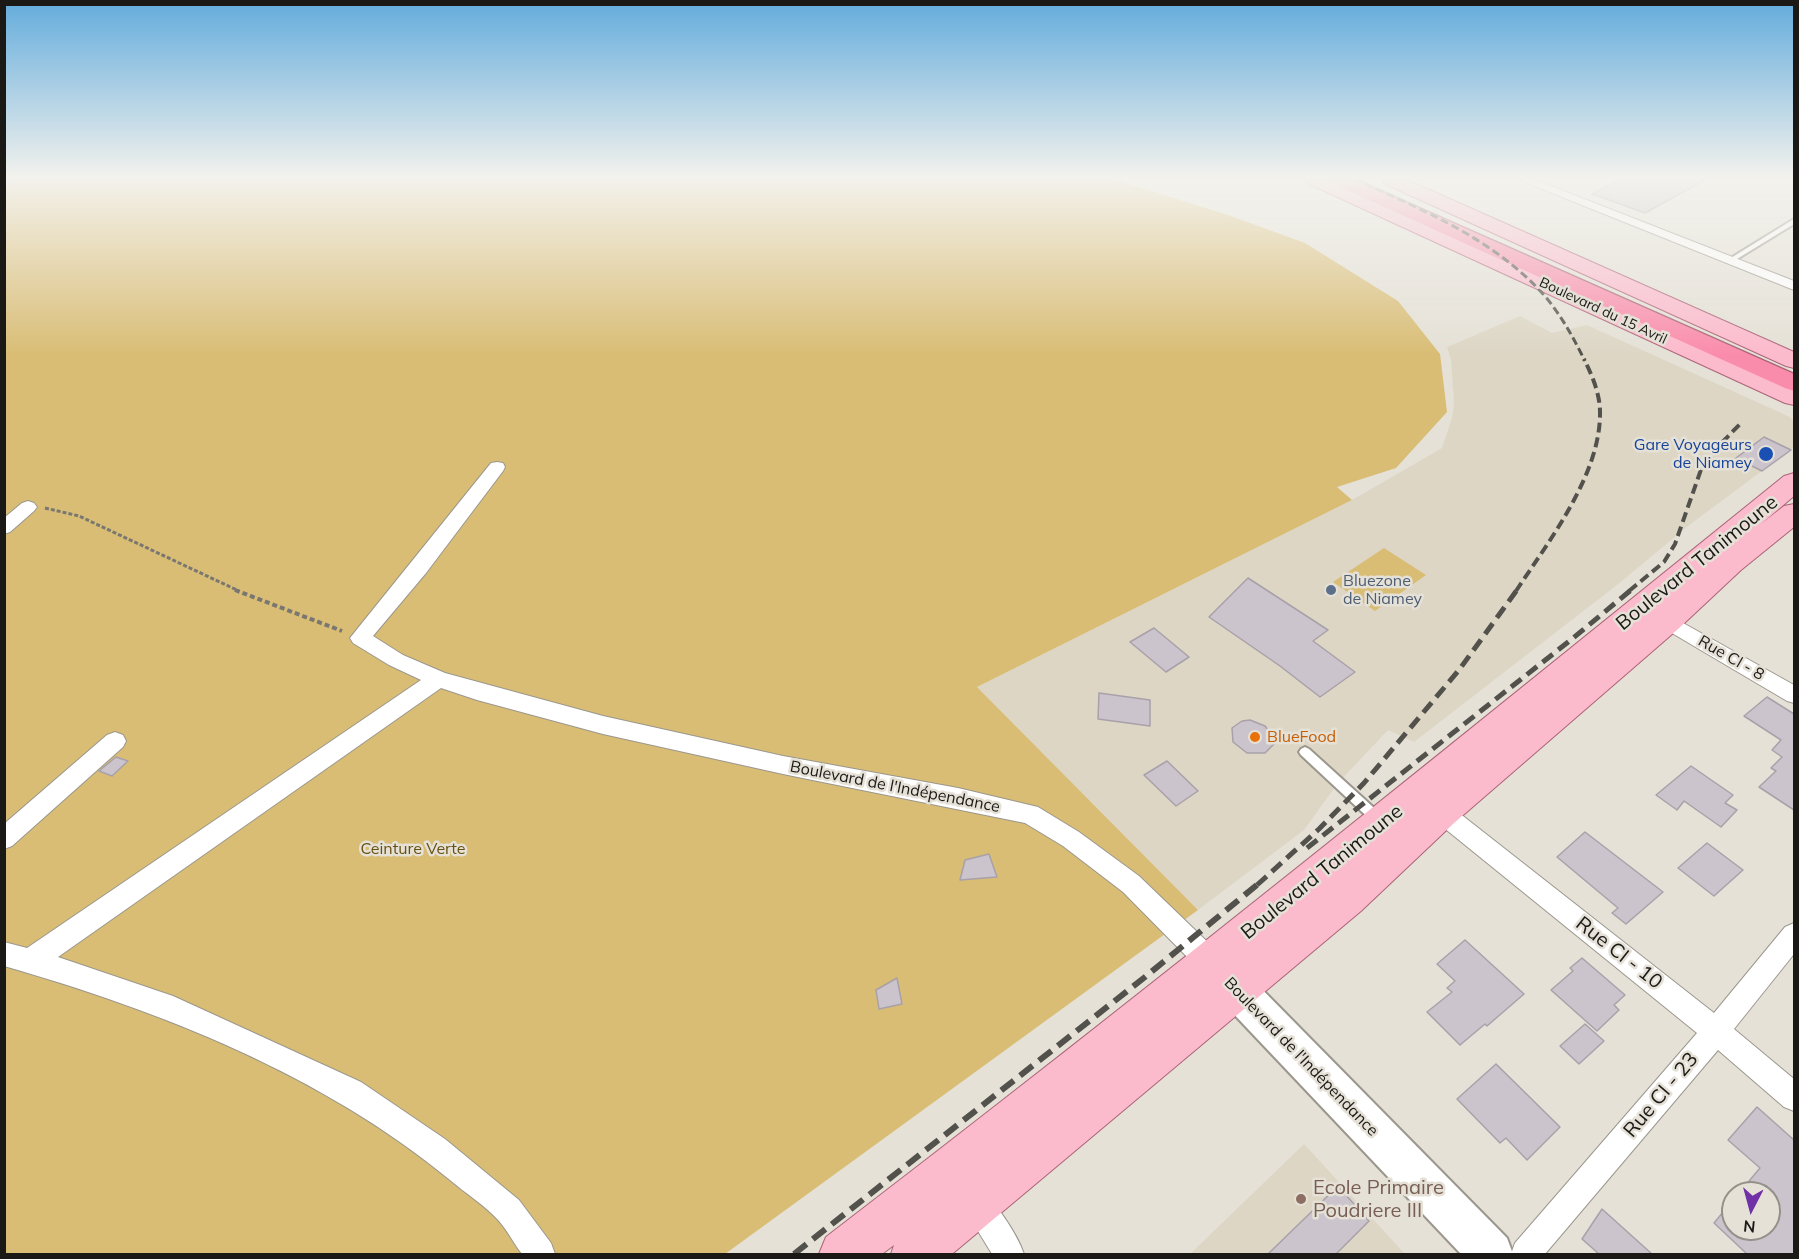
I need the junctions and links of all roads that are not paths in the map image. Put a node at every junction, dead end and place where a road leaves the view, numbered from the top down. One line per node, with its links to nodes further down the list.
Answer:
1 (1443, 238): 12 (main road, Boulevard du 15 Avril)
2 (1469, 238): 11 (highway, Boulevard du 15 Avril)
3 (1499, 238): 10 (highway, Boulevard du 15 Avril)
4 (1520, 238): 9 (main road, Boulevard du 15 Avril)
5 (1672, 238): 7 (street)
6 (1768, 238): 7 (lane)
7 (1731, 261): 8 (street)
8 (1794, 286)
9 (1794, 361)
10 (1794, 371)
11 (1794, 383)
12 (1794, 398)
13 (498, 467): 19 (street, Boulevard de l'Indépendance)
14 (1794, 482): 24 (main road, Boulevard Tanimoune)
15 (28, 507): 17 (street)
16 (1790, 521): 18 (main road, Boulevard Tanimoune)
17 (4, 528)
18 (1667, 621): 20 (street, Rue CI - 8); 23 (main road, Boulevard Tanimoune)
19 (438, 679): 27 (street); 28 (street, Boulevard de l'Indépendance)
20 (1794, 695)
21 (115, 741): 25 (street)
22 (1305, 752): 24 (lane)
23 (1441, 812): 24 (main road, Boulevard Tanimoune); 29 (street, Rue CI - 10)
24 (1394, 833): 28 (main road, Boulevard Tanimoune)
25 (4, 839)
26 (1794, 935): 29 (street, Rue CI - 23)
27 (17, 957): 32 (street)
28 (1223, 976): 31 (main road, Boulevard Tanimoune); 33 (main road, Boulevard Tanimoune); 36 (main road, Boulevard de l'Indépendance)
29 (1716, 1031): 30 (street, Rue CI - 10); 37 (street, Rue CI - 23)
30 (1794, 1097)
31 (977, 1205): 34 (main road, Boulevard Tanimoune); 35 (street)
32 (540, 1254)
33 (843, 1254)
34 (915, 1254)
35 (1009, 1254)
36 (1491, 1254)
37 (1526, 1254)

